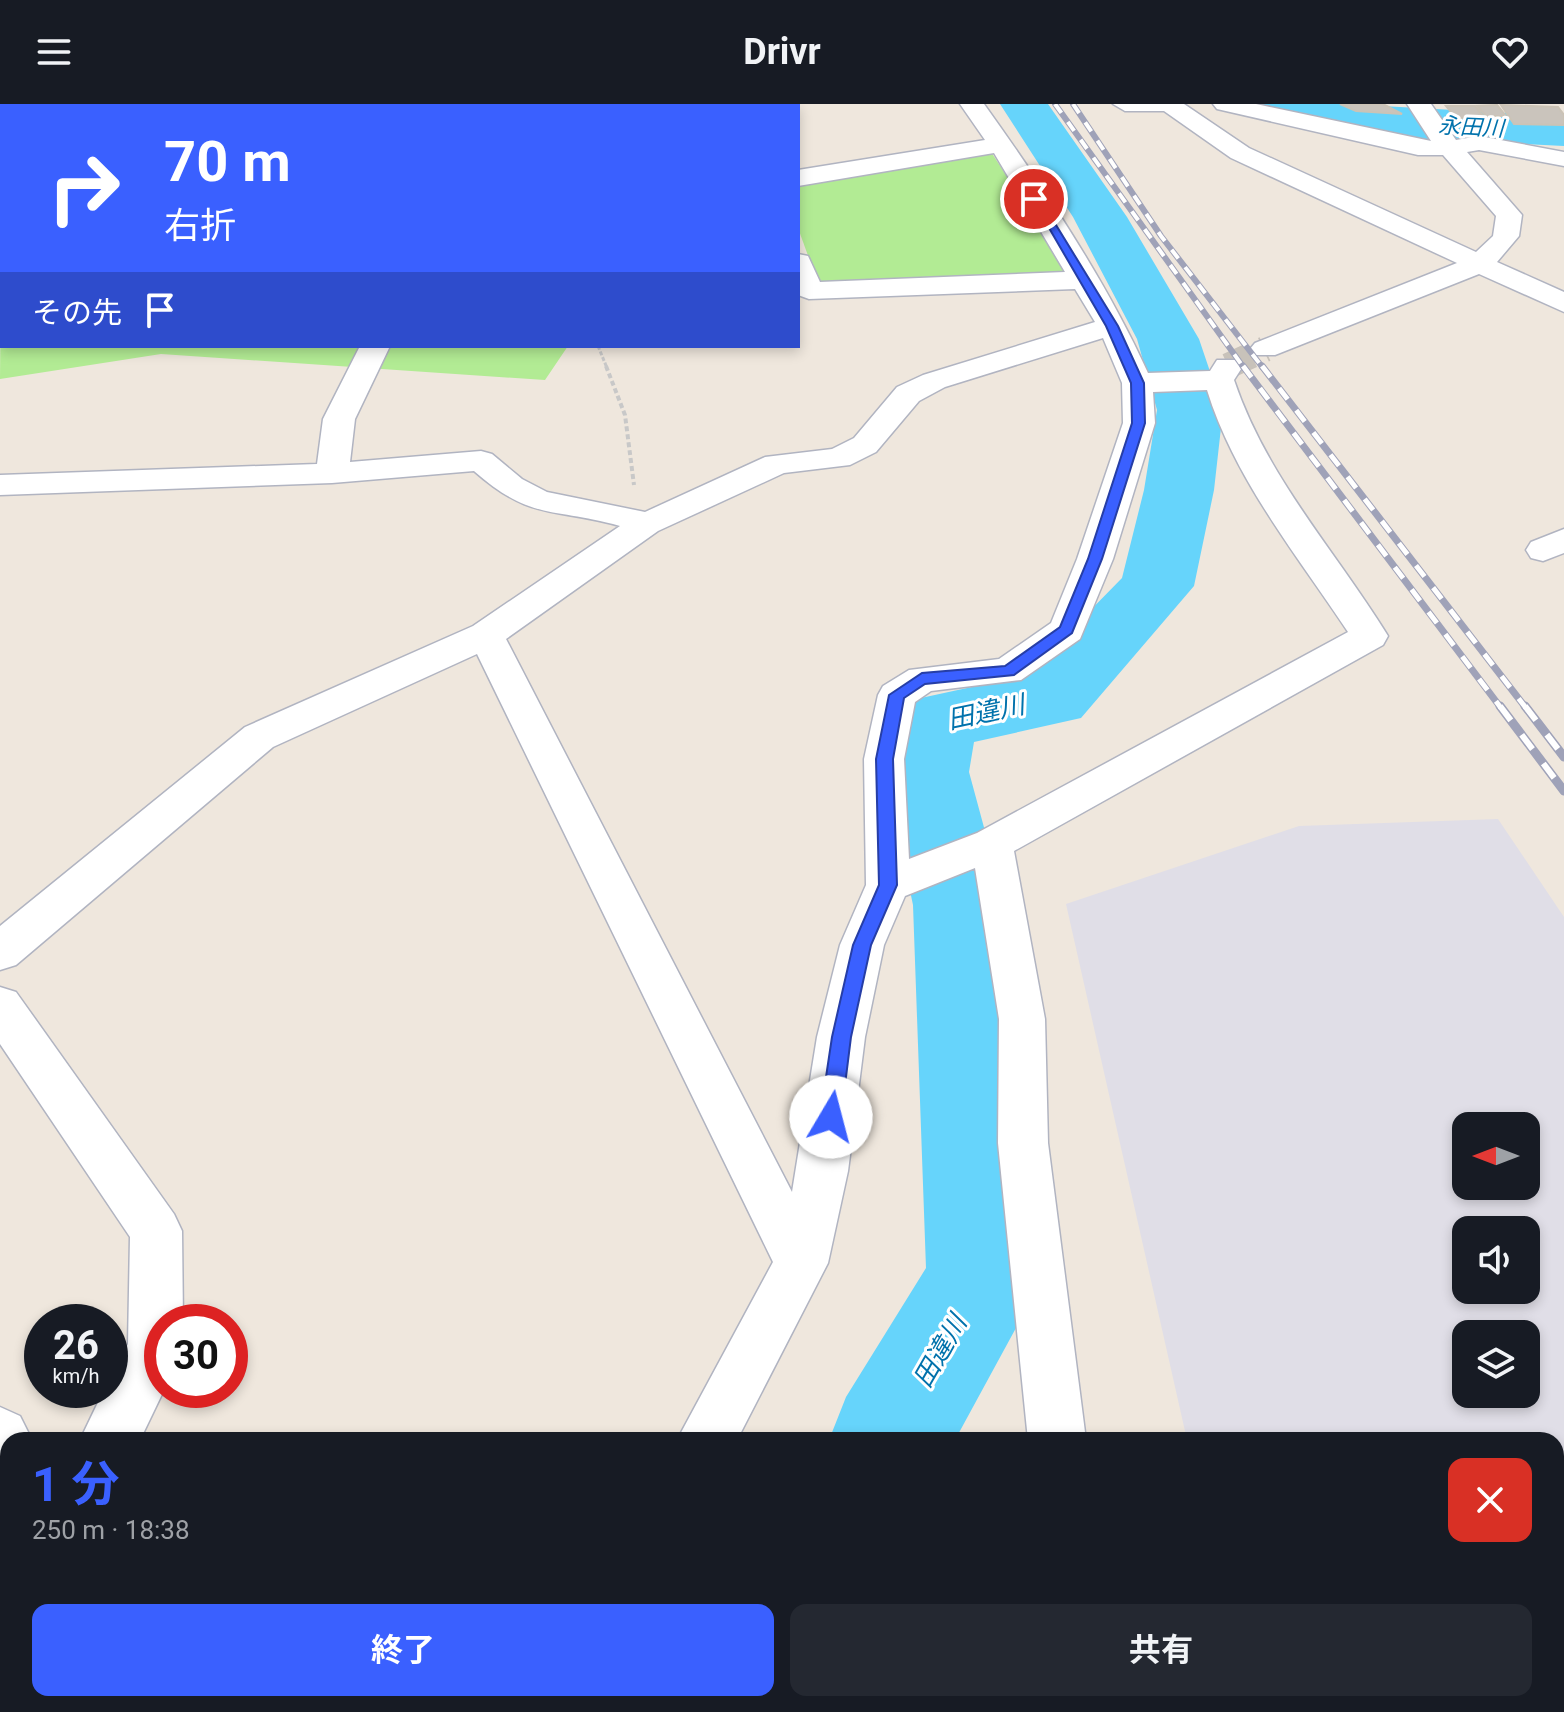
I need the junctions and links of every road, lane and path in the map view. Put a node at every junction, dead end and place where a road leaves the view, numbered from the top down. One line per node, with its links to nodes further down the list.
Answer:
1 (972, 104): 7 (street)
2 (1125, 104): 3 (street)
3 (1169, 104): 10 (street)
4 (1225, 104): 6 (street)
5 (1421, 107): 6 (street)
6 (1448, 144): 8 (street); 10 (street)
7 (1001, 145): 9 (street); 12 (street)
8 (1564, 159)
9 (800, 178)
10 (1475, 265): 13 (street); 17 (street)
11 (800, 267): 12 (street)
12 (1084, 280): 14 (street)
13 (1564, 303)
14 (1112, 326): 18 (street); 21 (street)
15 (374, 348): 19 (street)
16 (599, 348): 21 (path)
17 (1265, 349)
18 (1137, 383): 23 (street); 24 (street)
19 (332, 473): 20 (street); 21 (street)
20 (0, 485)
21 (637, 520): 22 (street)
22 (486, 635): 25 (street); 27 (street)
23 (992, 844): 24 (street); 30 (street)
24 (888, 885): 27 (street)
25 (0, 952)
26 (0, 1006): 28 (street)
27 (801, 1263): 29 (street)
28 (113, 1432)
29 (710, 1432)
30 (1056, 1432)

